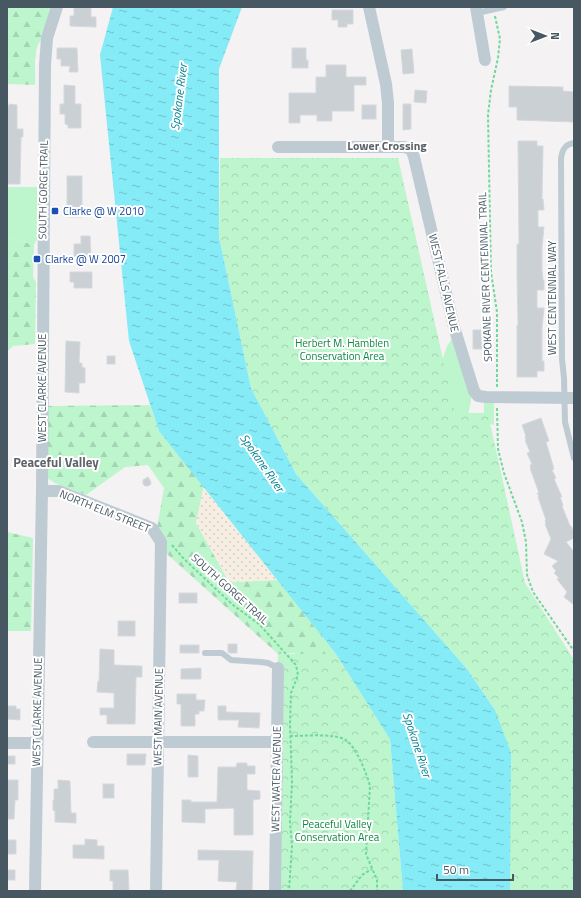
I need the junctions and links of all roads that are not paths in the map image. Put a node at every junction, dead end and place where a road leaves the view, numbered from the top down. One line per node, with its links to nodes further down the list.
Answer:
1 (57, 7): 11 (street, WEST CLARKE AVENUE)
2 (369, 7): 8 (street)
3 (504, 7): 4 (lane)
4 (476, 10): 5 (street)
5 (485, 60)
6 (574, 143): 9 (lane, WEST CENTENNIAL WAY)
7 (278, 147): 8 (street)
8 (388, 147): 9 (street, WEST FALLS AVENUE)
9 (569, 398): 10 (lane, WEST CENTENNIAL WAY)
10 (574, 458)
11 (42, 490): 12 (street, NORTH ELM STREET); 19 (street, WEST CLARKE AVENUE)
12 (166, 543): 16 (street, WEST MAIN AVENUE)
13 (205, 653): 14 (lane)
14 (278, 668): 17 (street, WEST WATER AVENUE)
15 (93, 742): 16 (street)
16 (158, 742): 17 (street); 21 (street, WEST MAIN AVENUE)
17 (277, 742): 22 (street, WEST WATER AVENUE)
18 (7, 743): 19 (street)
19 (37, 743): 20 (street, WEST CLARKE AVENUE)
20 (35, 891)
21 (156, 891)
22 (275, 891)

